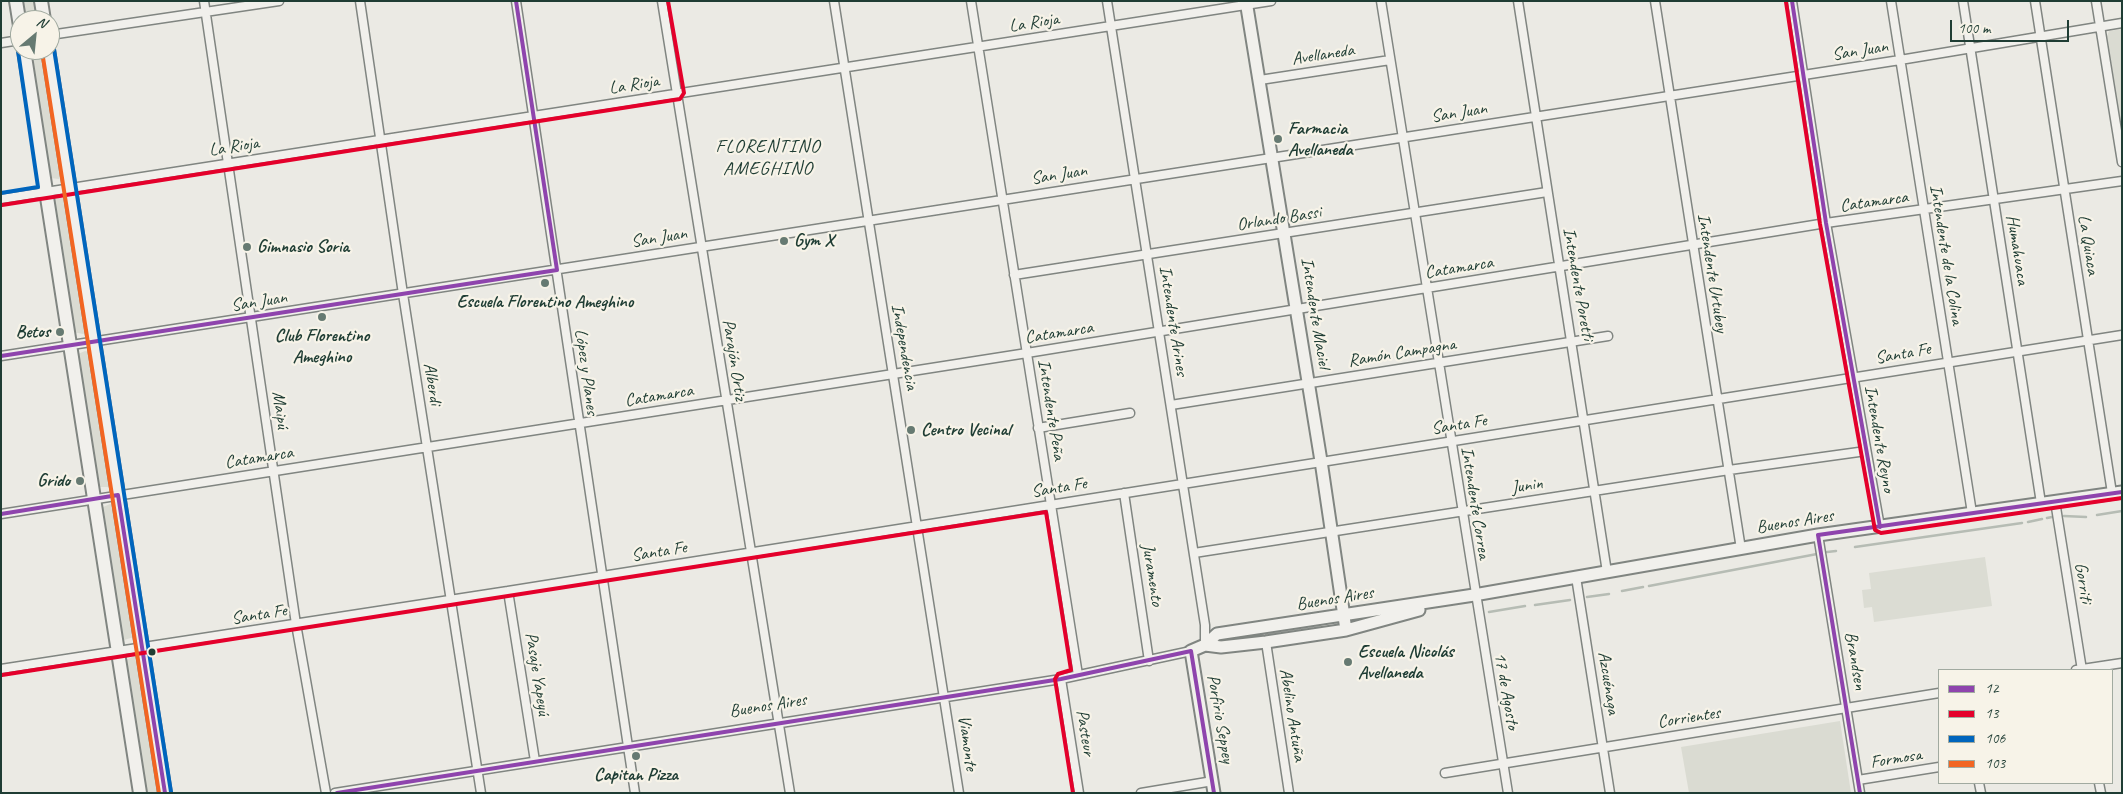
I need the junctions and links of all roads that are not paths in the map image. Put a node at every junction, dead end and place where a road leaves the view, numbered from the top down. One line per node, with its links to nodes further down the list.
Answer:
1 (204, 1): 19 (street, Maipú)
2 (279, 1): 19 (street)
3 (360, 1): 39 (street, Alberdi)
4 (516, 1): 36 (street, López y Planes)
5 (662, 1): 34 (street, Parajón Ortiz)
6 (834, 1): 31 (street, Independencia)
7 (971, 1): 25 (street, Intendente Peña)
8 (1107, 1): 21 (street, Intendente Arines)
9 (1271, 1): 18 (street, La Rioja)
10 (1381, 1): 29 (street, Intendente Correa)
11 (1518, 1): 37 (street, Intendente Poretti)
12 (1655, 1): 35 (street, Intendente Urtubey)
13 (1792, 1): 32 (street, Intendente Reyno)
14 (1891, 1): 30 (street, Intendente de la Colina)
15 (1963, 1): 26 (street, Humahuaca)
16 (2035, 1): 24 (street, La Quiaca)
17 (2096, 1): 22 (street)
18 (1247, 3): 21 (street, La Rioja); 33 (main road, Intendente Maciel)
19 (206, 13): 23 (street); 42 (street, Maipú)
20 (2122, 23): 22 (street, San Juan)
21 (1111, 26): 25 (street, La Rioja); 43 (street, Intendente Arines)
22 (2100, 27): 24 (street, San Juan); 41 (street)
23 (60, 33)
24 (2040, 36): 26 (street, San Juan); 46 (street, La Quiaca)
25 (978, 47): 31 (street, La Rioja); 50 (street, Intendente Peña)
26 (1970, 48): 30 (street, San Juan); 51 (street, Humahuaca)
27 (25, 60): 47 (main road)
28 (50, 60): 45 (main road)
29 (1390, 60): 33 (street, Avellaneda); 38 (street, Intendente Correa)
30 (1900, 60): 32 (street, San Juan); 52 (street, Intendente de la Colina)
31 (844, 68): 34 (street, La Rioja); 54 (street, Independencia)
32 (1803, 75): 35 (street, San Juan); 55 (street, Intendente Reyno)
33 (1260, 80): 40 (main road, Intendente Maciel)
34 (678, 93): 36 (street, La Rioja); 58 (street, Parajón Ortiz)
35 (1670, 94): 37 (street, San Juan); 57 (street, Intendente Urtubey)
36 (532, 116): 39 (street, La Rioja); 61 (street, López y Planes)
37 (1536, 116): 38 (street, San Juan); 48 (street, Intendente Poretti)
38 (1402, 137): 40 (street, San Juan); 53 (street, Intendente Correa)
39 (380, 141): 42 (street, La Rioja); 64 (street, Alberdi)
40 (1273, 157): 43 (street, San Juan); 56 (main road, Intendente Maciel)
41 (2122, 162)
42 (227, 163): 45 (street, La Rioja); 66 (street, Maipú)
43 (1135, 178): 50 (street, San Juan); 59 (street, Intendente Arines)
44 (2122, 181): 46 (street, Catamarca)
45 (70, 188): 47 (street, La Rioja); 71 (main road)
46 (2064, 189): 51 (street, Catamarca); 70 (street, La Quiaca)
47 (45, 192): 49 (street, La Rioja); 73 (main road)
48 (1547, 192): 53 (street, Orlando Bassi); 60 (street, Intendente Poretti)
49 (1, 199)
50 (1002, 200): 54 (street, San Juan); 62 (street, Intendente Peña)
51 (1994, 200): 52 (street, Catamarca); 74 (street, Humahuaca)
52 (1923, 210): 55 (street, Catamarca); 77 (street, Intendente de la Colina)
53 (1414, 213): 56 (street, Orlando Bassi); 63 (street, Intendente Correa)
54 (868, 222): 58 (street, San Juan); 79 (street, Independencia)
55 (1826, 224): 57 (street, Catamarca); 80 (street, Intendente Reyno)
56 (1285, 233): 59 (street, Orlando Bassi); 65 (main road, Intendente Maciel)
57 (1693, 245): 60 (street, Catamarca); 82 (street, Intendente Urtubey)
58 (701, 247): 61 (street, San Juan); 83 (street, Parajón Ortiz)
59 (1147, 254): 62 (street, Orlando Bassi); 67 (street, Intendente Arines)
60 (1559, 267): 63 (street, Catamarca); 72 (street, Intendente Poretti)
61 (557, 270): 64 (street, San Juan); 87 (street, López y Planes)
62 (1014, 275): 75 (street, Intendente Peña)
63 (1426, 288): 65 (street, Catamarca); 78 (street, Intendente Correa)
64 (402, 294): 66 (street, San Juan); 90 (street, Alberdi)
65 (1296, 309): 67 (street, Catamarca); 81 (main road, Intendente Maciel)
66 (251, 318): 71 (street, San Juan); 94 (street, Maipú)
67 (1159, 332): 75 (street, Catamarca); 84 (street, Intendente Arines)
68 (2122, 335): 70 (street, Santa Fe)
69 (1608, 336): 72 (street, Ramón Campagna)
70 (2087, 340): 74 (street, Santa Fe); 98 (street, La Quiaca)
71 (94, 342): 73 (street, San Juan); 99 (main road)
72 (1573, 342): 78 (street, Ramón Campagna); 86 (street, Intendente Poretti)
73 (70, 345): 76 (street, San Juan); 100 (main road)
74 (2018, 350): 77 (street, Santa Fe); 102 (street, Humahuaca)
75 (1027, 353): 79 (street, Catamarca); 88 (street, Intendente Peña)
76 (1, 356)
77 (1948, 361): 80 (street, Santa Fe); 105 (street, Intendente de la Colina)
78 (1438, 363): 81 (street, Ramón Campagna); 89 (street, Intendente Correa)
79 (894, 374): 83 (street, Catamarca); 107 (street, Independencia)
80 (1852, 378): 82 (street, Santa Fe); 91 (street, Intendente Reyno)
81 (1307, 382): 84 (street, Ramón Campagna); 92 (main road, Intendente Maciel)
82 (1717, 397): 86 (street, Santa Fe); 93 (street, Intendente Urtubey)
83 (725, 400): 87 (street, Catamarca); 112 (street, Parajón Ortiz)
84 (1170, 405): 95 (street, Intendente Arines)
85 (1130, 414): 88 (street)
86 (1584, 420): 89 (street, Santa Fe); 96 (street, Intendente Poretti)
87 (579, 423): 90 (street, Catamarca); 115 (street, López y Planes)
88 (1038, 428): 103 (street, Intendente Peña)
89 (1450, 441): 92 (street, Santa Fe); 104 (street, Intendente Correa)
90 (427, 447): 94 (street, Catamarca); 119 (street, Alberdi)
91 (1866, 451): 93 (street, Junin); 108 (street, Intendente Reyno)
92 (1321, 461): 95 (street, Santa Fe); 109 (main road, Intendente Maciel)
93 (1729, 470): 96 (street, Junin); 111 (street, Intendente Urtubey)
94 (274, 471): 99 (street, Catamarca); 121 (street, Maipú)
95 (1183, 484): 97 (street, Santa Fe); 113 (street, Intendente Arines)
96 (1595, 491): 104 (street, Junin); 114 (street, Intendente Poretti)
97 (1124, 493): 103 (street, Santa Fe); 128 (street, Juramento)
98 (2117, 493): 101 (main road, Buenos Aires)
99 (118, 495): 100 (street, Catamarca); 125 (main road)
100 (94, 499): 106 (street, Catamarca); 127 (main road)
101 (2055, 502): 102 (main road, Buenos Aires); 131 (street, Gorriti)
102 (2041, 503): 105 (main road, Buenos Aires)
103 (1050, 505): 107 (street, Santa Fe); 133 (street, Intendente Peña)
104 (1461, 512): 109 (street, Junin); 118 (street, Intendente Correa)
105 (1972, 513): 108 (main road, Buenos Aires)
106 (1, 514)
107 (917, 526): 112 (street, Santa Fe); 136 (street, Independencia)
108 (1880, 527): 110 (main road, Buenos Aires)
109 (1332, 532): 113 (street, Junin); 120 (main road, Intendente Maciel)
110 (1818, 536): 111 (main road, Buenos Aires); 137 (street, Brandsen)
111 (1741, 549): 114 (main road, Buenos Aires)
112 (752, 552): 115 (street, Santa Fe); 138 (street, Parajón Ortiz)
113 (1194, 554): 124 (street, Intendente Arines)
114 (1607, 572): 116 (main road, Buenos Aires)
115 (602, 576): 117 (street, Santa Fe); 139 (street, López y Planes)
116 (1576, 577): 118 (main road, Buenos Aires); 140 (street, Azcuénaga)
117 (508, 591): 119 (street, Santa Fe); 141 (street, Pasaje Yapeyú)
118 (1474, 595): 120 (main road, Buenos Aires); 122 (main road, Buenos Aires); 142 (street, 17 de Agosto)
119 (451, 600): 121 (street, Santa Fe); 144 (street, Alberdi)
120 (1344, 615): 122 (main road, Intendente Maciel); 124 (main road, Buenos Aires)
121 (296, 624): 125 (street, Santa Fe); 150 (street, Maipú)
122 (1346, 630): 123 (main road, Buenos Aires)
123 (1266, 642): 124 (main road, Buenos Aires); 158 (street, Abelino Antuña)
124 (1205, 645): 126 (main road, Buenos Aires)
125 (142, 648): 127 (street, Santa Fe); 149 (main road)
126 (1191, 650): 128 (street, Buenos Aires); 147 (main road, Porfirio Seppey)
127 (117, 651): 130 (street, Santa Fe); 148 (main road)
128 (1149, 661): 133 (street, Buenos Aires)
129 (2122, 663): 132 (street)
130 (1, 669)
131 (2080, 669)
132 (2086, 669)
133 (1078, 675): 134 (street, Buenos Aires)
134 (1061, 679): 136 (street, Buenos Aires); 156 (street, Pasteur)
135 (1938, 693): 137 (street, Corrientes)
136 (945, 697): 138 (street, Buenos Aires); 155 (street, Viamonte)
137 (1847, 708): 140 (street, Corrientes); 146 (street, Brandsen)
138 (778, 722): 139 (street, Buenos Aires); 154 (street, Parajón Ortiz)
139 (628, 746): 141 (street, Buenos Aires); 153 (street, López y Planes)
140 (1603, 748): 142 (street, Corrientes); 160 (street, Azcuénaga)
141 (535, 761): 144 (street, Buenos Aires)
142 (1503, 764): 145 (street, Corrientes); 159 (street, 17 de Agosto)
143 (1938, 768): 146 (street, Formosa)
144 (477, 770): 151 (street, Buenos Aires); 152 (street, Alberdi)
145 (1445, 773)
146 (1858, 780): 161 (street, Brandsen)
147 (1213, 787): 157 (street)
148 (140, 793)
149 (165, 793)
150 (326, 793)
151 (335, 793)
152 (480, 793)
153 (635, 793)
154 (790, 793)
155 (959, 793)
156 (1079, 793)
157 (1141, 793)
158 (1289, 793)
159 (1508, 793)
160 (1610, 793)
161 (1860, 793)

